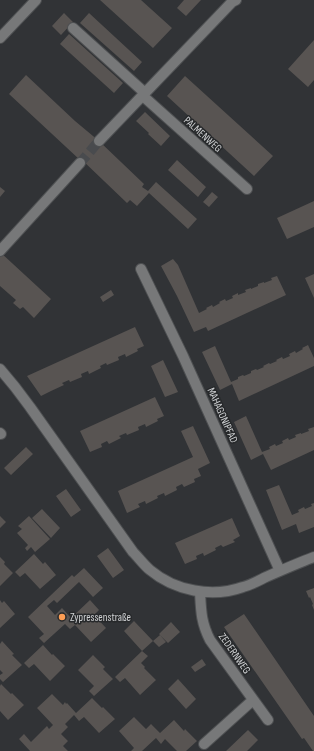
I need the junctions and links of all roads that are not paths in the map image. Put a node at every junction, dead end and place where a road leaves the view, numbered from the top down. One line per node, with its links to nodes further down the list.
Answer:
1 (36, 0): 4 (street)
2 (236, 0): 5 (street)
3 (73, 28): 5 (street, PALMENWEG)
4 (0, 38)
5 (144, 94): 6 (street); 8 (street, PALMENWEG)
6 (99, 141)
7 (80, 163): 9 (street)
8 (247, 189)
9 (0, 251)
10 (141, 269): 13 (street, MAHAGONIPFAD)
11 (0, 369): 14 (street)
12 (314, 557): 13 (street)
13 (280, 571): 14 (street)
14 (200, 592): 15 (street, ZEDERNWEG)
15 (253, 700): 16 (street, ZEDERNWEG); 17 (street)
16 (268, 720)
17 (204, 744)

